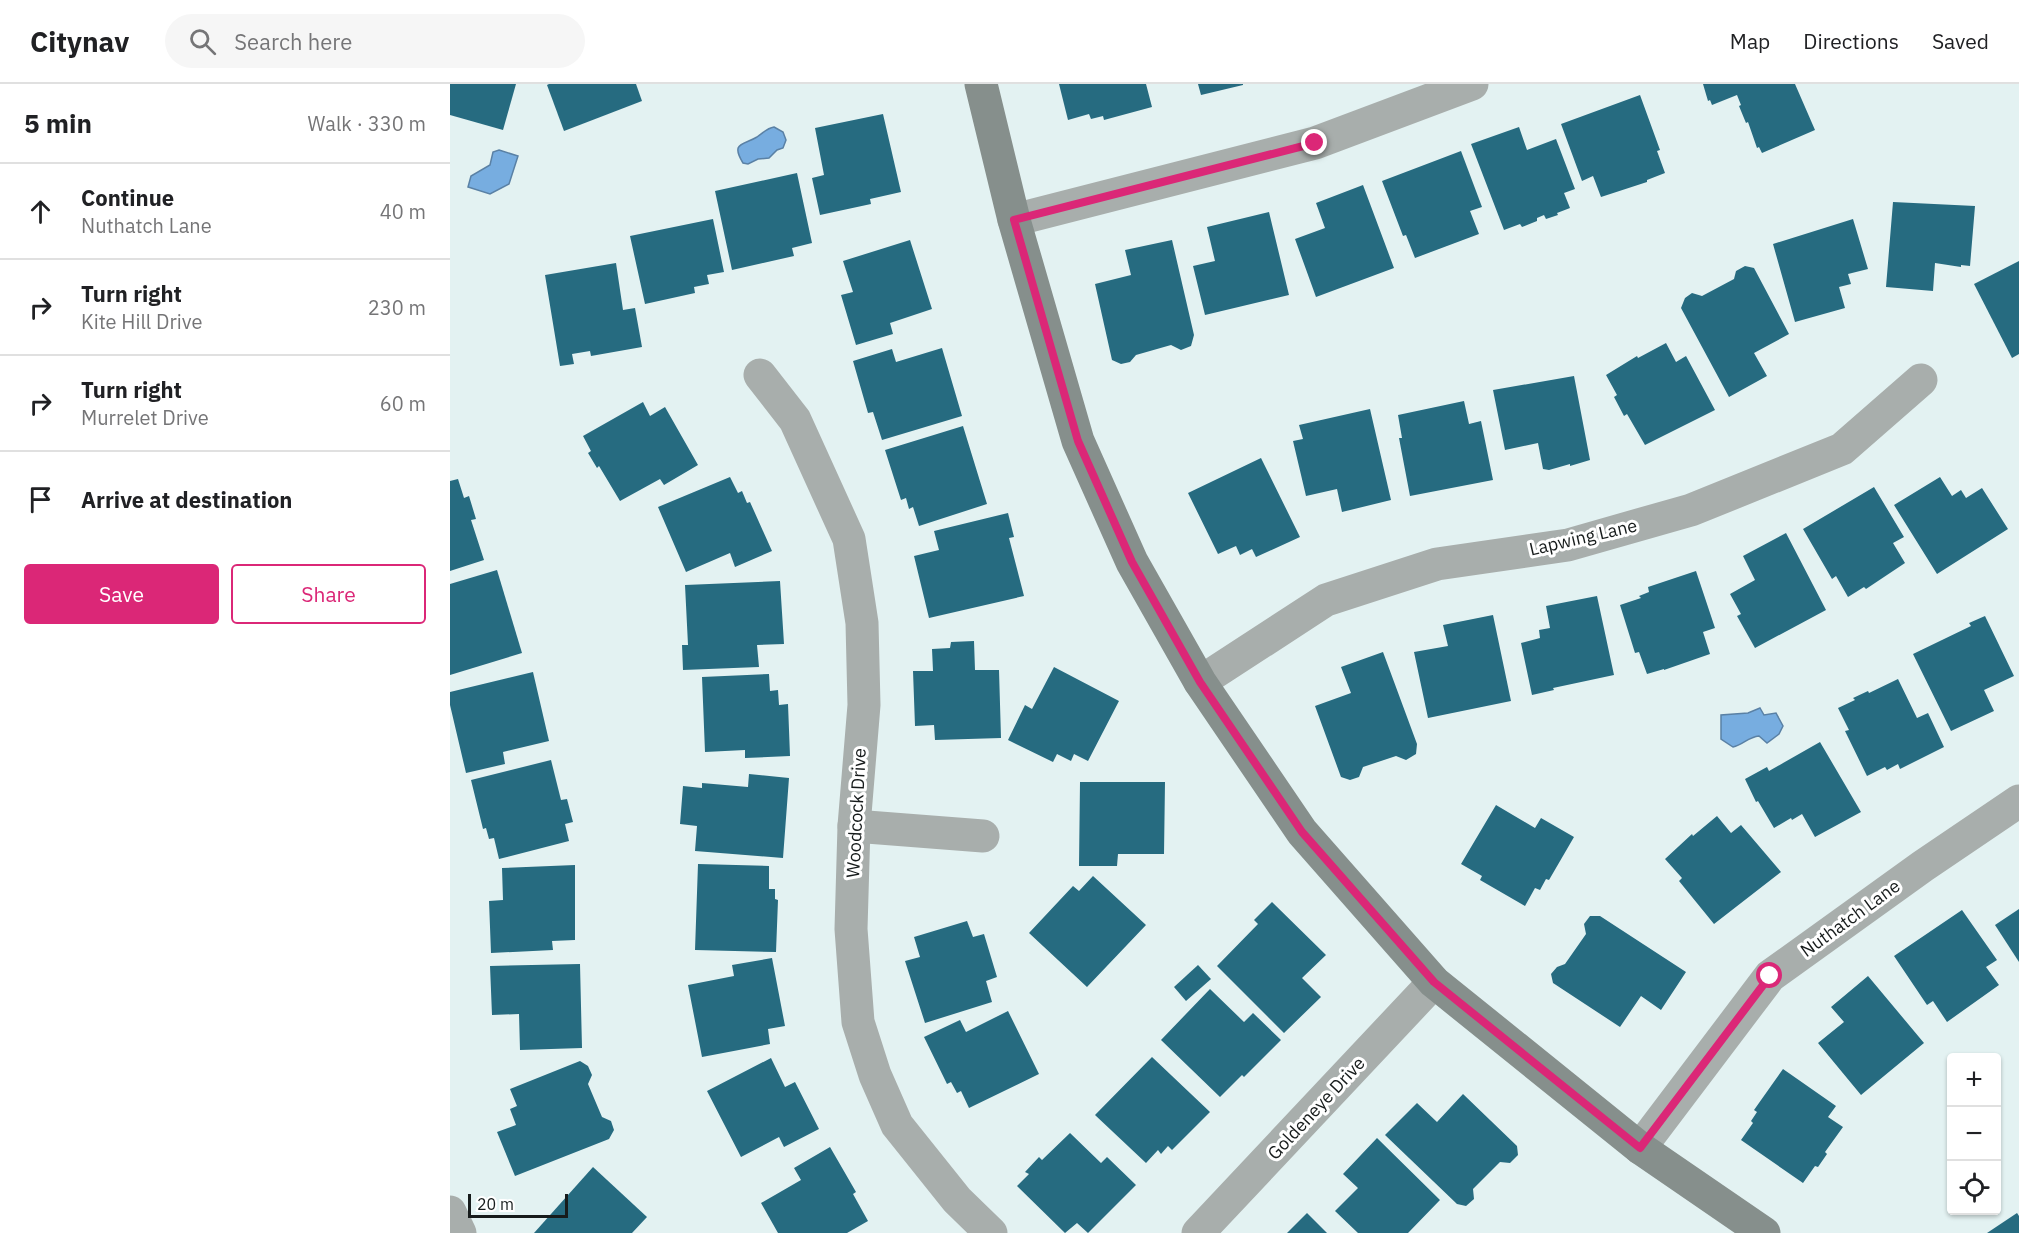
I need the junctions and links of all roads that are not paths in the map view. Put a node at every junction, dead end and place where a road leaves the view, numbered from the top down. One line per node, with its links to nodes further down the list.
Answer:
1 (981, 84): 3 (street)
2 (1472, 84): 3 (street)
3 (1014, 220): 6 (street)
4 (760, 375): 8 (street, Woodcock Drive)
5 (1921, 380): 6 (street, Lapwing Lane)
6 (1200, 682): 10 (street)
7 (2019, 801): 11 (street, Nuthatch Lane)
8 (854, 826): 9 (street); 14 (street, Woodcock Drive)
9 (983, 836)
10 (1434, 982): 11 (street); 15 (street, Goldeneye Drive)
11 (1640, 1148): 16 (street)
12 (450, 1212): 13 (street)
13 (460, 1233)
14 (991, 1233)
15 (1198, 1233)
16 (1764, 1233)

